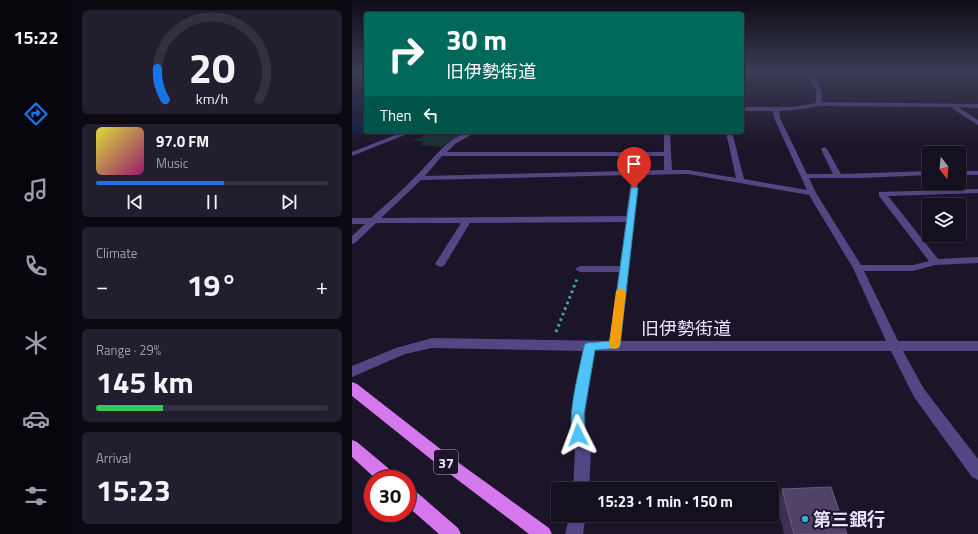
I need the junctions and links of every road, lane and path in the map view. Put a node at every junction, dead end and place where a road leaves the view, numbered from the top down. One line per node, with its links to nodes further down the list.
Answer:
1 (821, 97): 2 (street)
2 (818, 104): 3 (street); 6 (street)
3 (953, 106): 4 (street); 7 (street)
4 (978, 106)
5 (744, 109): 6 (street)
6 (776, 109): 21 (street)
7 (978, 123)
8 (404, 134): 13 (street)
9 (468, 134): 14 (street)
10 (667, 134): 15 (street)
11 (729, 134): 24 (street)
12 (824, 149): 22 (street)
13 (352, 154)
14 (440, 154): 15 (street); 23 (street)
15 (667, 154): 16 (street)
16 (668, 172): 17 (street); 24 (street)
17 (636, 173): 23 (street); 27 (street)
18 (966, 173): 19 (street)
19 (978, 173)
20 (922, 174): 22 (street)
21 (804, 176): 22 (street); 26 (street)
22 (838, 176)
23 (419, 178): 30 (street)
24 (740, 180): 26 (street)
25 (978, 191): 33 (street)
26 (812, 193): 35 (street)
27 (630, 219): 28 (street); 37 (street)
28 (468, 220): 30 (street); 34 (street)
29 (352, 221): 30 (street)
30 (372, 221): 31 (street)
31 (352, 241)
32 (978, 260): 33 (street)
33 (935, 262): 35 (street)
34 (440, 264)
35 (858, 268): 39 (street)
36 (580, 269): 37 (street); 40 (path)
37 (624, 269): 38 (street)
38 (615, 345): 39 (street, 旧伊勢街道); 41 (street, 旧伊勢街道)
39 (893, 345): 42 (street, 旧伊勢街道); 47 (street)
40 (551, 346): 41 (street, 旧伊勢街道); 43 (street, 旧伊勢街道)
41 (590, 346): 48 (street)
42 (978, 346)
43 (352, 372)
44 (352, 388): 52 (main road, 37)
45 (352, 447): 46 (main road)
46 (378, 470)
47 (978, 472)
48 (581, 482)
49 (416, 503): 51 (main road)
50 (577, 522): 53 (street)
51 (452, 534)
52 (543, 534)
53 (574, 534)

